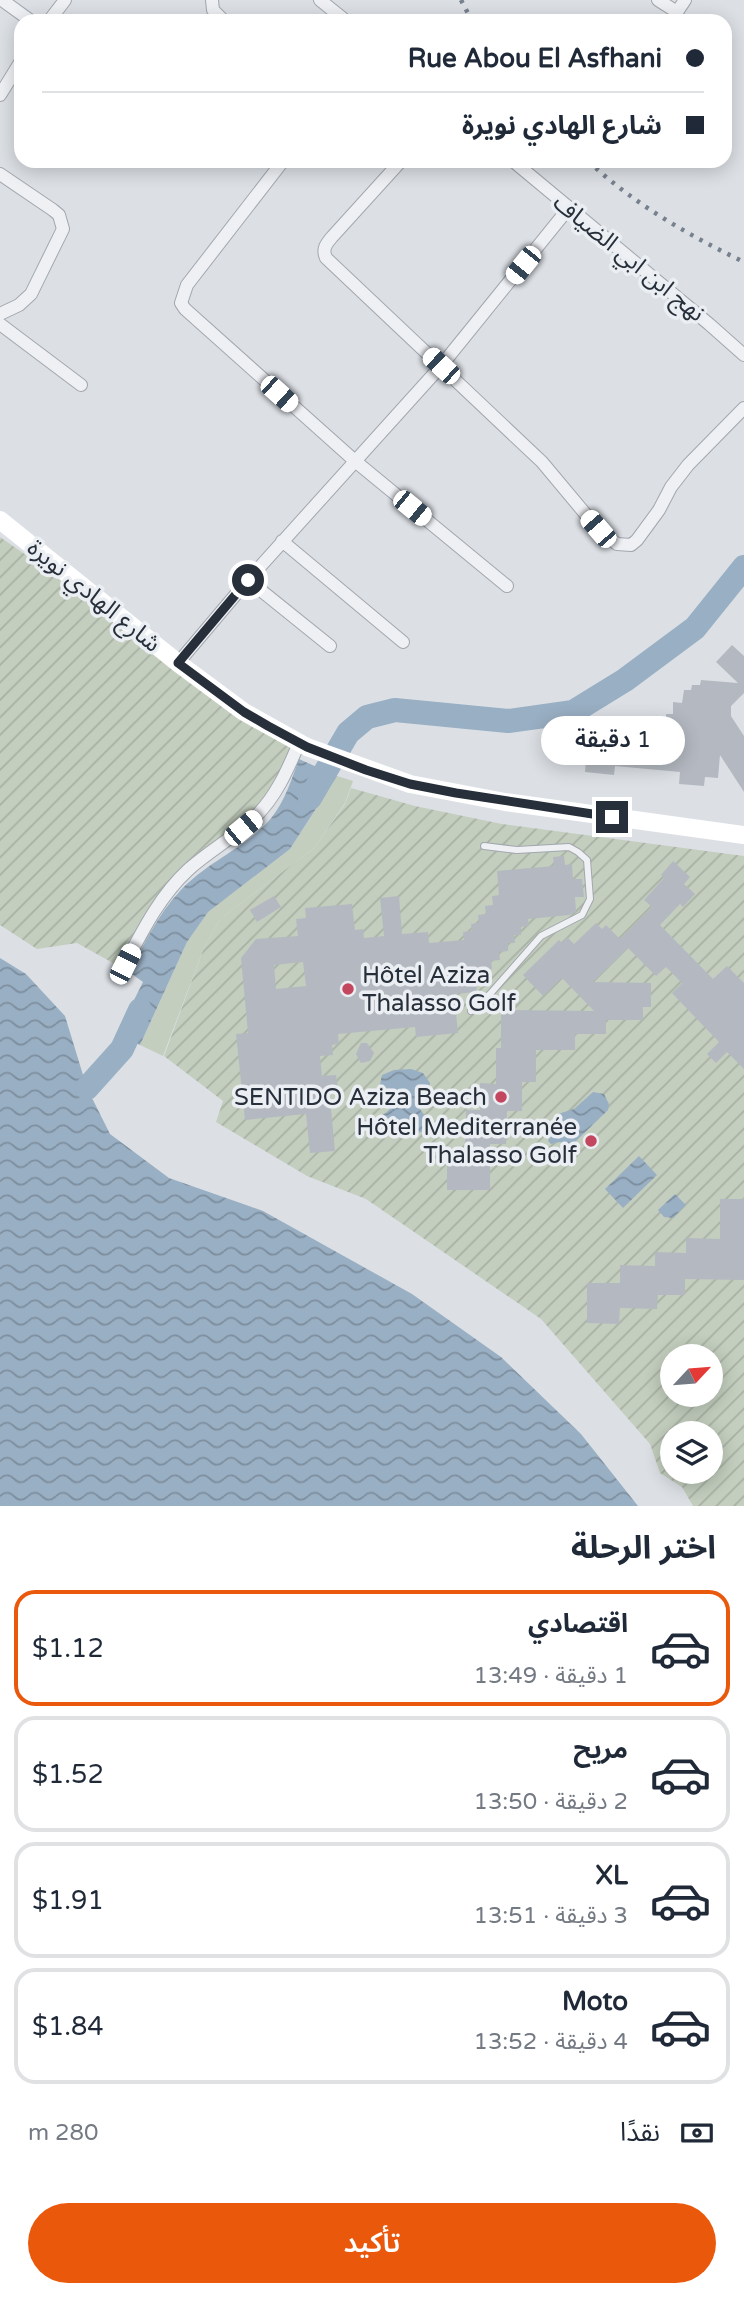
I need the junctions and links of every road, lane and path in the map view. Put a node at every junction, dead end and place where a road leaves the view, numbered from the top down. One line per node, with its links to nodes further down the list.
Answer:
1 (2, 0): 5 (street)
2 (65, 0): 6 (street)
3 (320, 0): 7 (street)
4 (658, 0): 8 (street)
5 (21, 14)
6 (54, 14)
7 (337, 14)
8 (672, 14)
9 (14, 72): 10 (street)
10 (0, 95)
11 (278, 168): 22 (street)
12 (395, 168): 19 (street)
13 (521, 168): 15 (street, نهج ابن ابي الضياف)
14 (0, 174): 16 (street)
15 (568, 209): 18 (street, نهج ابن ابي الضياف); 19 (street)
16 (0, 314)
17 (0, 324): 20 (street)
18 (744, 355)
19 (441, 366): 21 (street); 22 (street)
20 (81, 385)
21 (744, 408)
22 (355, 461): 24 (street); 26 (street)
23 (0, 520): 29 (street, شارع الهادي نويرة)
24 (282, 541): 25 (street); 27 (street)
25 (248, 580): 28 (street); 29 (street)
26 (507, 586)
27 (403, 642)
28 (330, 646)
29 (178, 663): 30 (street, شارع الهادي نويرة)
30 (303, 745): 31 (street, شارع الهادي نويرة); 33 (street)
31 (744, 835)
32 (484, 846): 34 (lane)
33 (125, 964)
34 (471, 1011)

